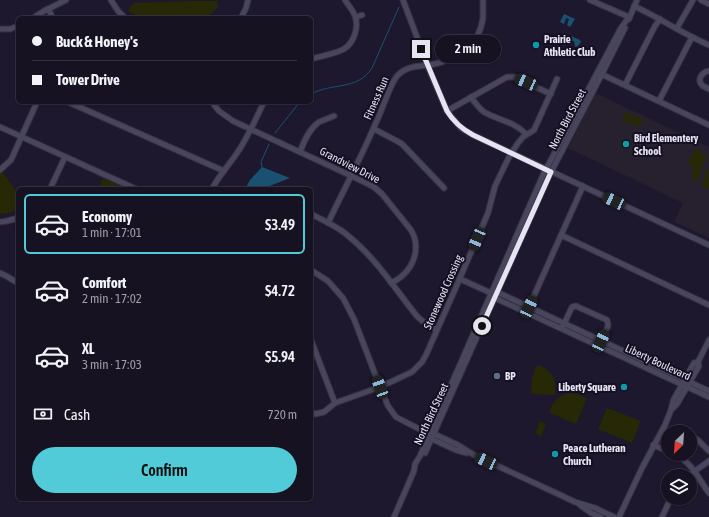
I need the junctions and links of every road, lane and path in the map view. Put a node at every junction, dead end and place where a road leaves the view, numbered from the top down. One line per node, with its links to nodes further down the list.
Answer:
1 (66, 0): 13 (street)
2 (112, 0): 17 (street)
3 (248, 0): 18 (street)
4 (345, 0): 19 (street)
5 (403, 0): 28 (street)
6 (483, 0): 28 (street, Fitness Run)
7 (590, 0): 20 (street)
8 (637, 0): 12 (street, North Bird Street)
9 (693, 0): 23 (street)
10 (701, 0): 11 (street)
11 (709, 4)
12 (634, 6): 20 (street, North Bird Street); 21 (street)
13 (48, 9): 15 (street); 16 (street)
14 (362, 15): 19 (street)
15 (36, 16)
16 (52, 16)
17 (123, 16)
18 (242, 16)
19 (356, 17): 27 (street)
20 (629, 17): 30 (street, North Bird Street)
21 (660, 19): 23 (street); 32 (street)
22 (16, 26): 24 (street)
23 (677, 28): 25 (street)
24 (0, 29)
25 (692, 37): 26 (street); 36 (street)
26 (709, 45)
27 (313, 58)
28 (428, 65): 41 (street); 46 (street, Fitness Run)
29 (709, 71): 33 (street)
30 (600, 73): 32 (street); 53 (street, North Bird Street)
31 (557, 79): 34 (street, Stonewood Crossing)
32 (625, 85): 36 (street)
33 (709, 89)
34 (551, 94): 35 (street); 47 (street, Stonewood Crossing)
35 (471, 97): 41 (street); 47 (street)
36 (659, 101): 43 (street)
37 (36, 104): 48 (street)
38 (73, 104): 54 (street)
39 (214, 104): 45 (street, Grandview Drive)
40 (263, 104): 45 (street)
41 (447, 111): 50 (street)
42 (334, 116): 49 (street)
43 (709, 125)
44 (0, 127): 48 (street)
45 (251, 129): 49 (street, Grandview Drive); 54 (street)
46 (374, 129): 55 (street, Fitness Run); 60 (street)
47 (526, 134): 50 (street, Stonewood Crossing)
48 (22, 137): 51 (street); 52 (street)
49 (300, 152): 55 (street, Grandview Drive)
50 (511, 153): 53 (street); 69 (street, Stonewood Crossing)
51 (65, 156): 57 (street); 58 (street)
52 (0, 170)
53 (549, 170): 56 (street); 72 (street, North Bird Street); 73 (street, North Bird Street)
54 (224, 171): 59 (street)
55 (351, 176): 64 (street, Fitness Run); 71 (street, Grandview Drive)
56 (583, 186): 65 (street); 66 (street)
57 (51, 187)
58 (132, 187)
59 (213, 187)
60 (444, 188)
61 (313, 215): 64 (street)
62 (16, 219): 63 (street)
63 (0, 222)
64 (328, 223): 71 (street)
65 (561, 235): 75 (street); 76 (street)
66 (709, 245)
67 (313, 271): 84 (street)
68 (0, 273): 70 (street)
69 (460, 279): 73 (street, Liberty Boulevard); 79 (street, Stonewood Crossing)
70 (16, 282)
71 (391, 283): 79 (street)
72 (498, 292): 73 (street); 74 (street, North Bird Street); 76 (street, Liberty Boulevard)
73 (491, 293): 74 (street, Liberty Boulevard); 89 (street, North Bird Street)
74 (495, 298): 77 (street, Liberty Boulevard); 89 (street, North Bird Street)
75 (709, 305)
76 (529, 307): 77 (street); 78 (street, Liberty Boulevard)
77 (529, 313): 78 (street, Liberty Boulevard)
78 (562, 326): 81 (street, Liberty Boulevard); 81 (street)
79 (437, 330): 84 (street, Stonewood Crossing)
80 (709, 340): 83 (street)
81 (600, 343): 83 (street, Liberty Boulevard)
82 (313, 345): 87 (street)
83 (686, 383): 85 (street, Liberty Boulevard); 86 (street, Liberty Boulevard); 91 (street)
84 (380, 387): 87 (street, Stonewood Crossing); 89 (street)
85 (709, 391)
86 (709, 397)
87 (335, 403): 88 (street, Stonewood Crossing)
88 (313, 414)
89 (432, 436): 100 (street); 102 (street, North Bird Street)
90 (697, 440): 93 (street)
91 (654, 445): 92 (street); 105 (street)
92 (661, 448)
93 (709, 451)
94 (683, 461): 96 (street)
95 (709, 461): 97 (street)
96 (692, 469)
97 (697, 469)
98 (697, 475): 99 (street)
99 (709, 493)
100 (576, 502): 103 (street); 104 (street)
101 (668, 505): 106 (street)
102 (394, 517)
103 (601, 517)
104 (614, 517)
105 (619, 517)
106 (662, 517)

